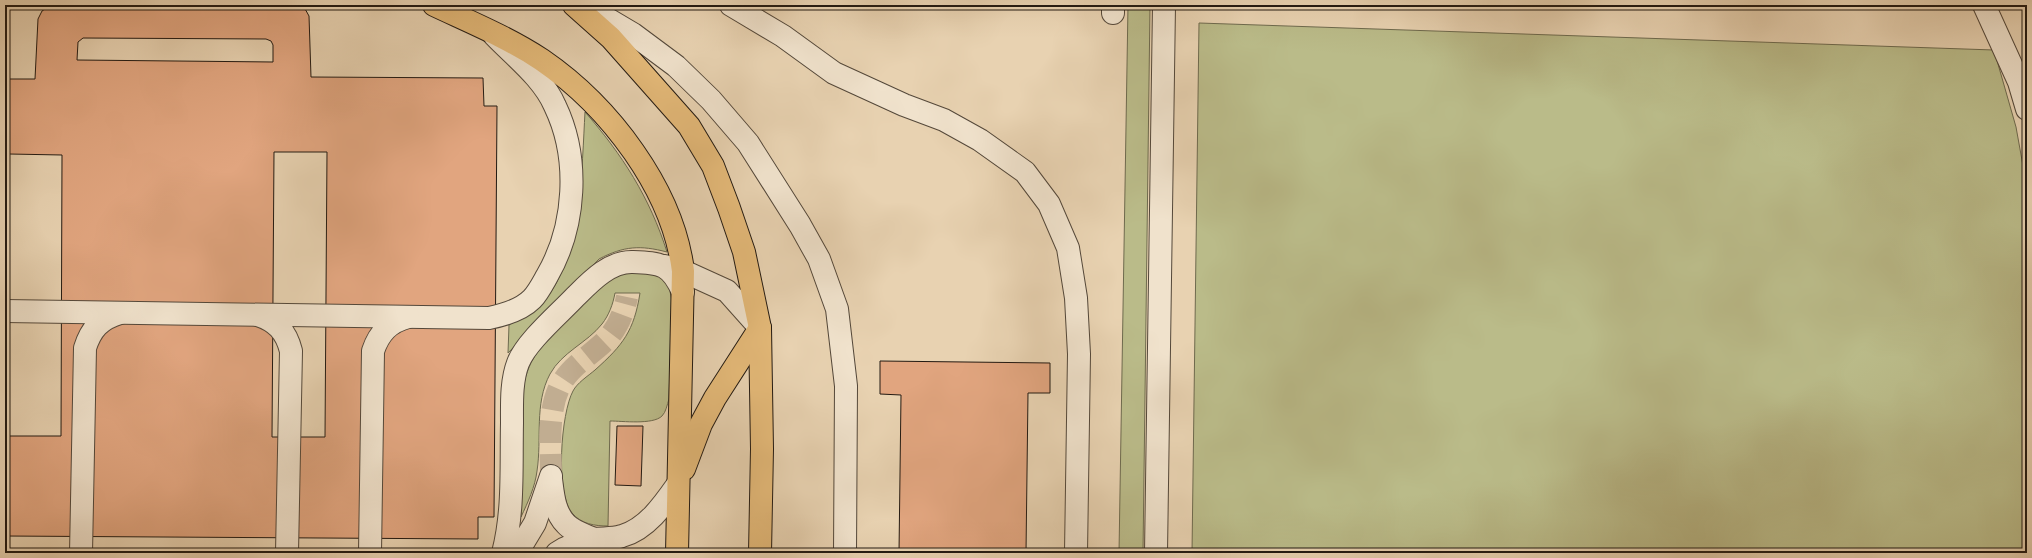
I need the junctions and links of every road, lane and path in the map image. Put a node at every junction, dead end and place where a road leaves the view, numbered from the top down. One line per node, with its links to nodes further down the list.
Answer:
1 (434, 5): 7 (main road)
2 (574, 5): 14 (main road)
3 (584, 5): 25 (street)
4 (731, 5): 26 (street)
5 (1164, 5): 27 (street)
6 (1984, 5): 8 (street)
7 (491, 31): 9 (main road); 13 (street)
8 (2027, 109)
9 (683, 281): 14 (street); 15 (main road); 20 (street)
10 (5, 311): 11 (street)
11 (121, 313): 12 (street); 17 (street)
12 (257, 314): 13 (street); 18 (street)
13 (409, 317): 19 (street)
14 (760, 328): 15 (main road); 24 (main road)
15 (678, 484): 16 (street); 23 (main road)
16 (594, 539): 21 (street); 22 (street)
17 (81, 553)
18 (287, 553)
19 (370, 553)
20 (503, 553)
21 (518, 553)
22 (557, 553)
23 (678, 553)
24 (760, 553)
25 (845, 553)
26 (1076, 553)
27 (1156, 553)

